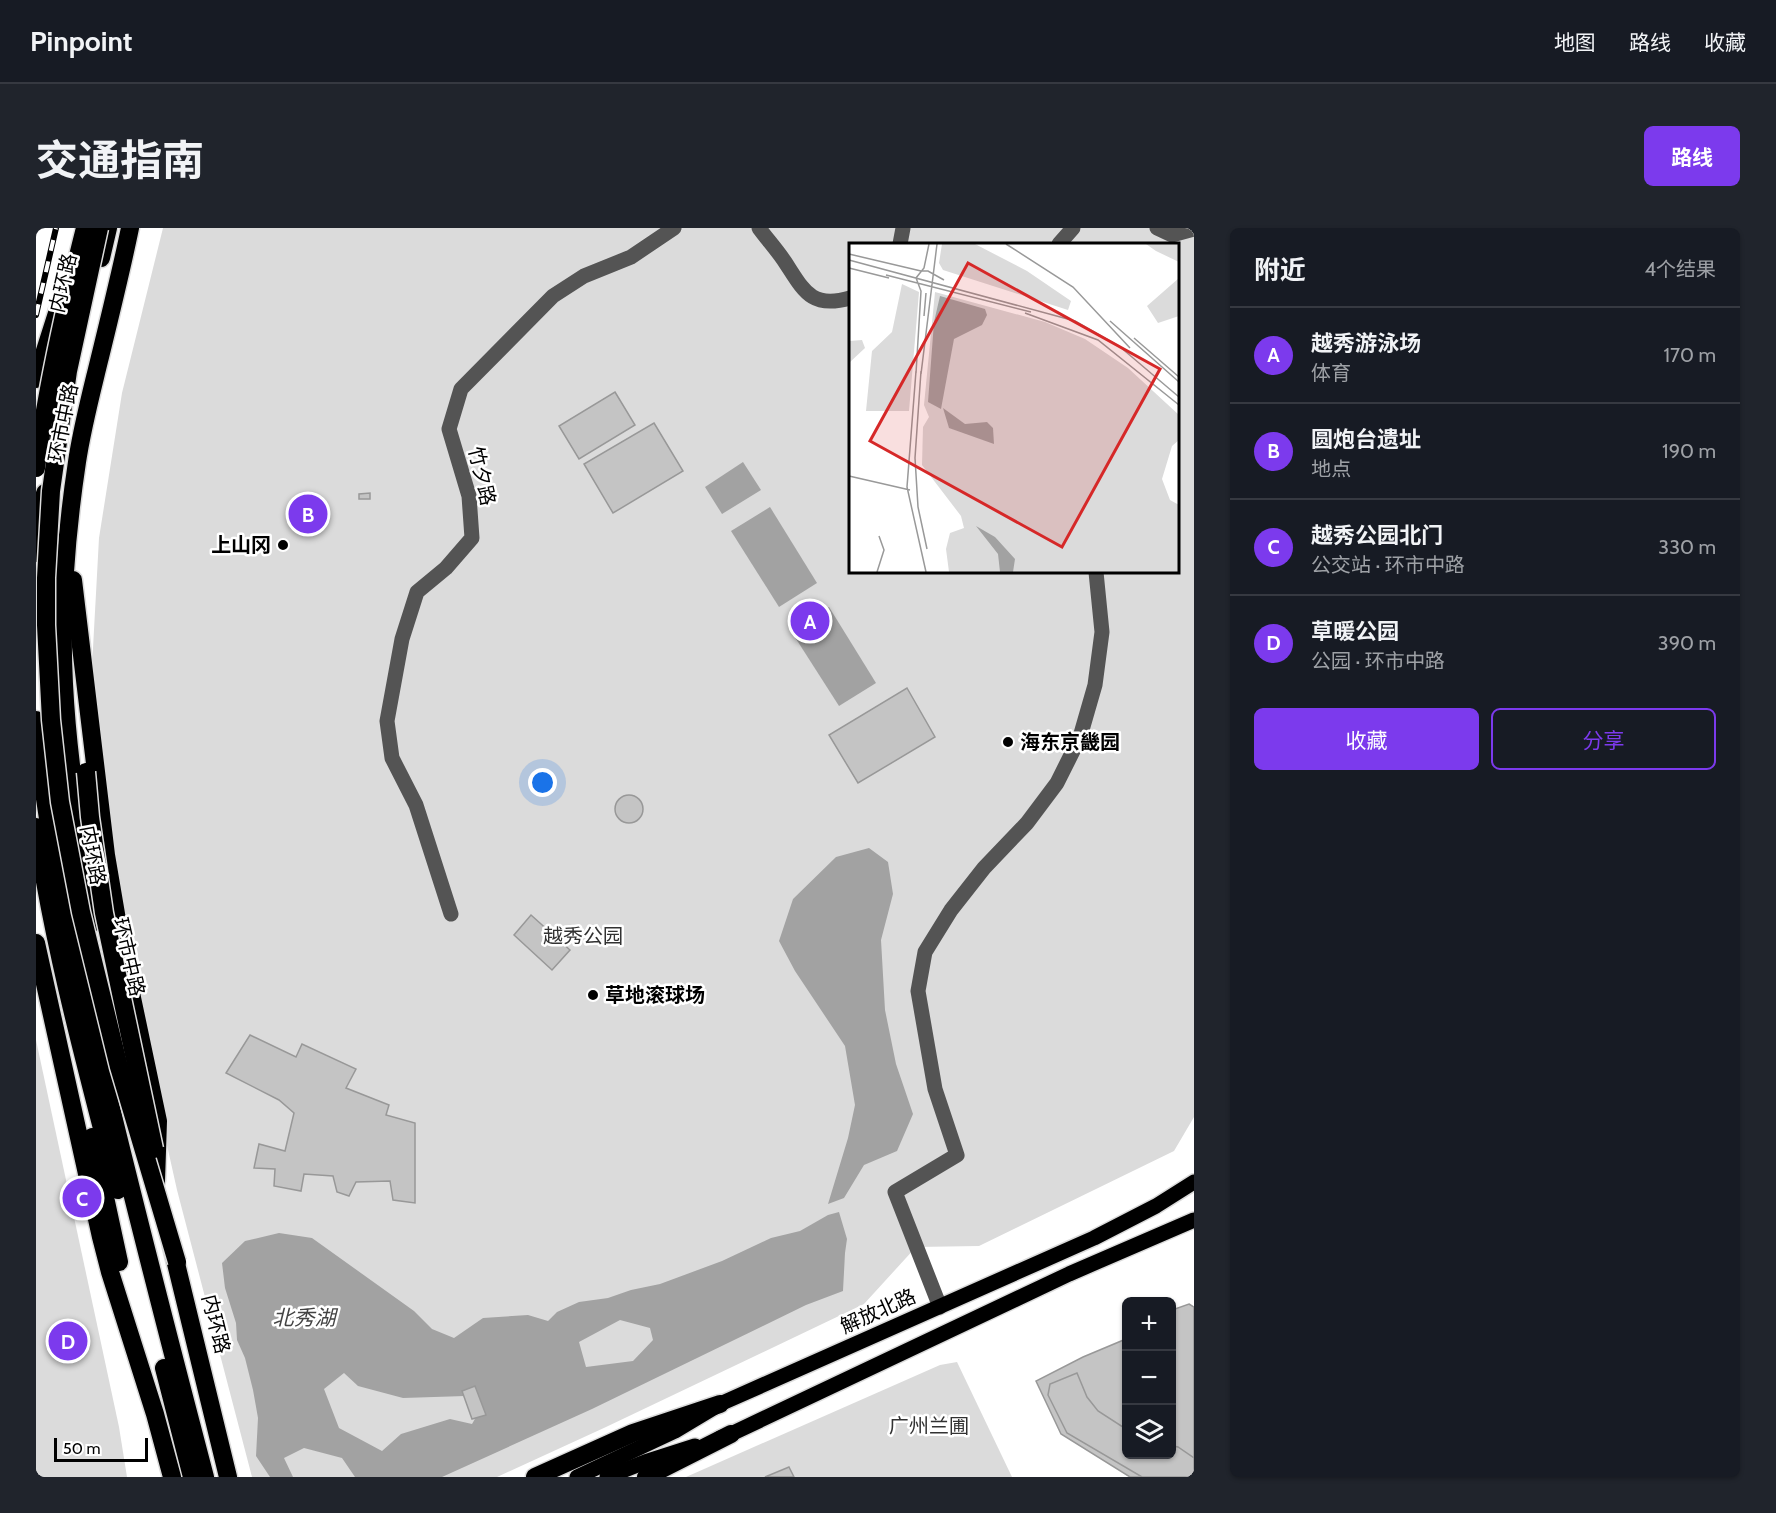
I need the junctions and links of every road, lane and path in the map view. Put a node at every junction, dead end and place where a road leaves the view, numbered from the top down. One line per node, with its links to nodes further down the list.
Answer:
1 (85, 228): 16 (highway, bridge); 19 (highway, 内环路, bridge)
2 (92, 228): 15 (highway)
3 (99, 228): 30 (highway, 内环路, bridge)
4 (108, 228): 15 (highway, 环市中路)
5 (130, 228): 20 (highway, 环市中路)
6 (674, 228): 25 (street, 竹夕路)
7 (759, 228): 14 (street)
8 (903, 228): 12 (street)
9 (1073, 228): 13 (street)
10 (1157, 228): 11 (street)
11 (1194, 229)
12 (900, 243)
13 (1060, 243)
14 (849, 298)
15 (71, 339): 17 (highway, 环市中路); 18 (highway)
16 (36, 379)
17 (59, 427): 19 (highway, 环市中路); 21 (highway)
18 (36, 430)
19 (36, 467)
20 (69, 531): 30 (highway, bridge); 39 (highway)
21 (36, 554)
22 (1096, 573): 31 (street)
23 (36, 720): 32 (highway)
24 (36, 827): 26 (highway)
25 (451, 914)
26 (52, 922): 32 (highway); 34 (highway)
27 (36, 943): 34 (highway)
28 (1194, 1182): 31 (main road, 解放北路)
29 (1194, 1220): 35 (main road)
30 (177, 1262): 39 (highway, 内环路)
31 (940, 1307): 33 (main road, 解放北路)
32 (171, 1371): 37 (highway); 38 (highway)
33 (720, 1404): 40 (highway); 41 (main road, 解放北路)
34 (155, 1414): 36 (highway)
35 (731, 1434): 42 (main road); 43 (highway)
36 (171, 1477)
37 (192, 1477)
38 (205, 1477)
39 (230, 1477)
40 (535, 1477)
41 (577, 1477)
42 (607, 1477)
43 (646, 1477)

